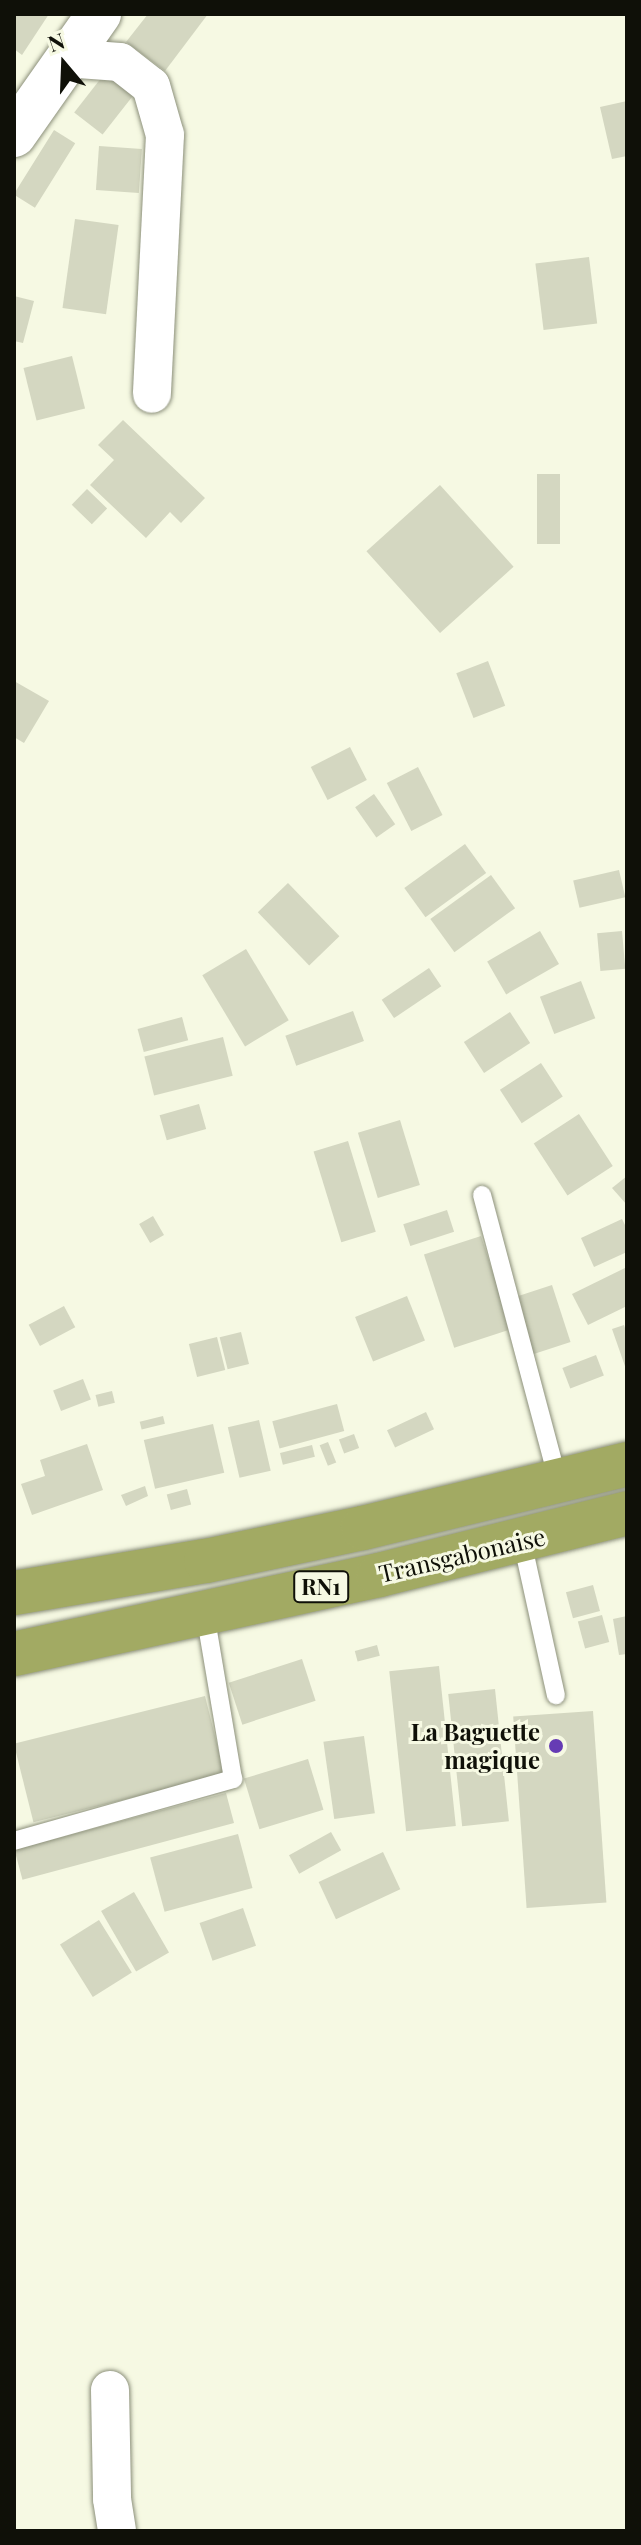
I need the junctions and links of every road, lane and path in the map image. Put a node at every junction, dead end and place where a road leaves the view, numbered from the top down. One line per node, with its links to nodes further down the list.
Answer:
1 (99, 14): 2 (street)
2 (65, 58): 3 (street); 4 (street)
3 (14, 135)
4 (152, 394)
5 (482, 1195): 7 (lane)
6 (627, 1464): 7 (highway, Transgabonaise / RN1)
7 (558, 1484): 10 (highway, Transgabonaise / RN1)
8 (627, 1513): 9 (highway, Transgabonaise / RN1)
9 (522, 1541): 11 (highway, Transgabonaise / RN1); 13 (lane)
10 (14, 1593)
11 (204, 1611): 12 (highway, Transgabonaise / RN1); 14 (lane)
12 (14, 1654)
13 (556, 1695)
14 (14, 1841)
15 (110, 2390): 16 (street)
16 (117, 2531)

